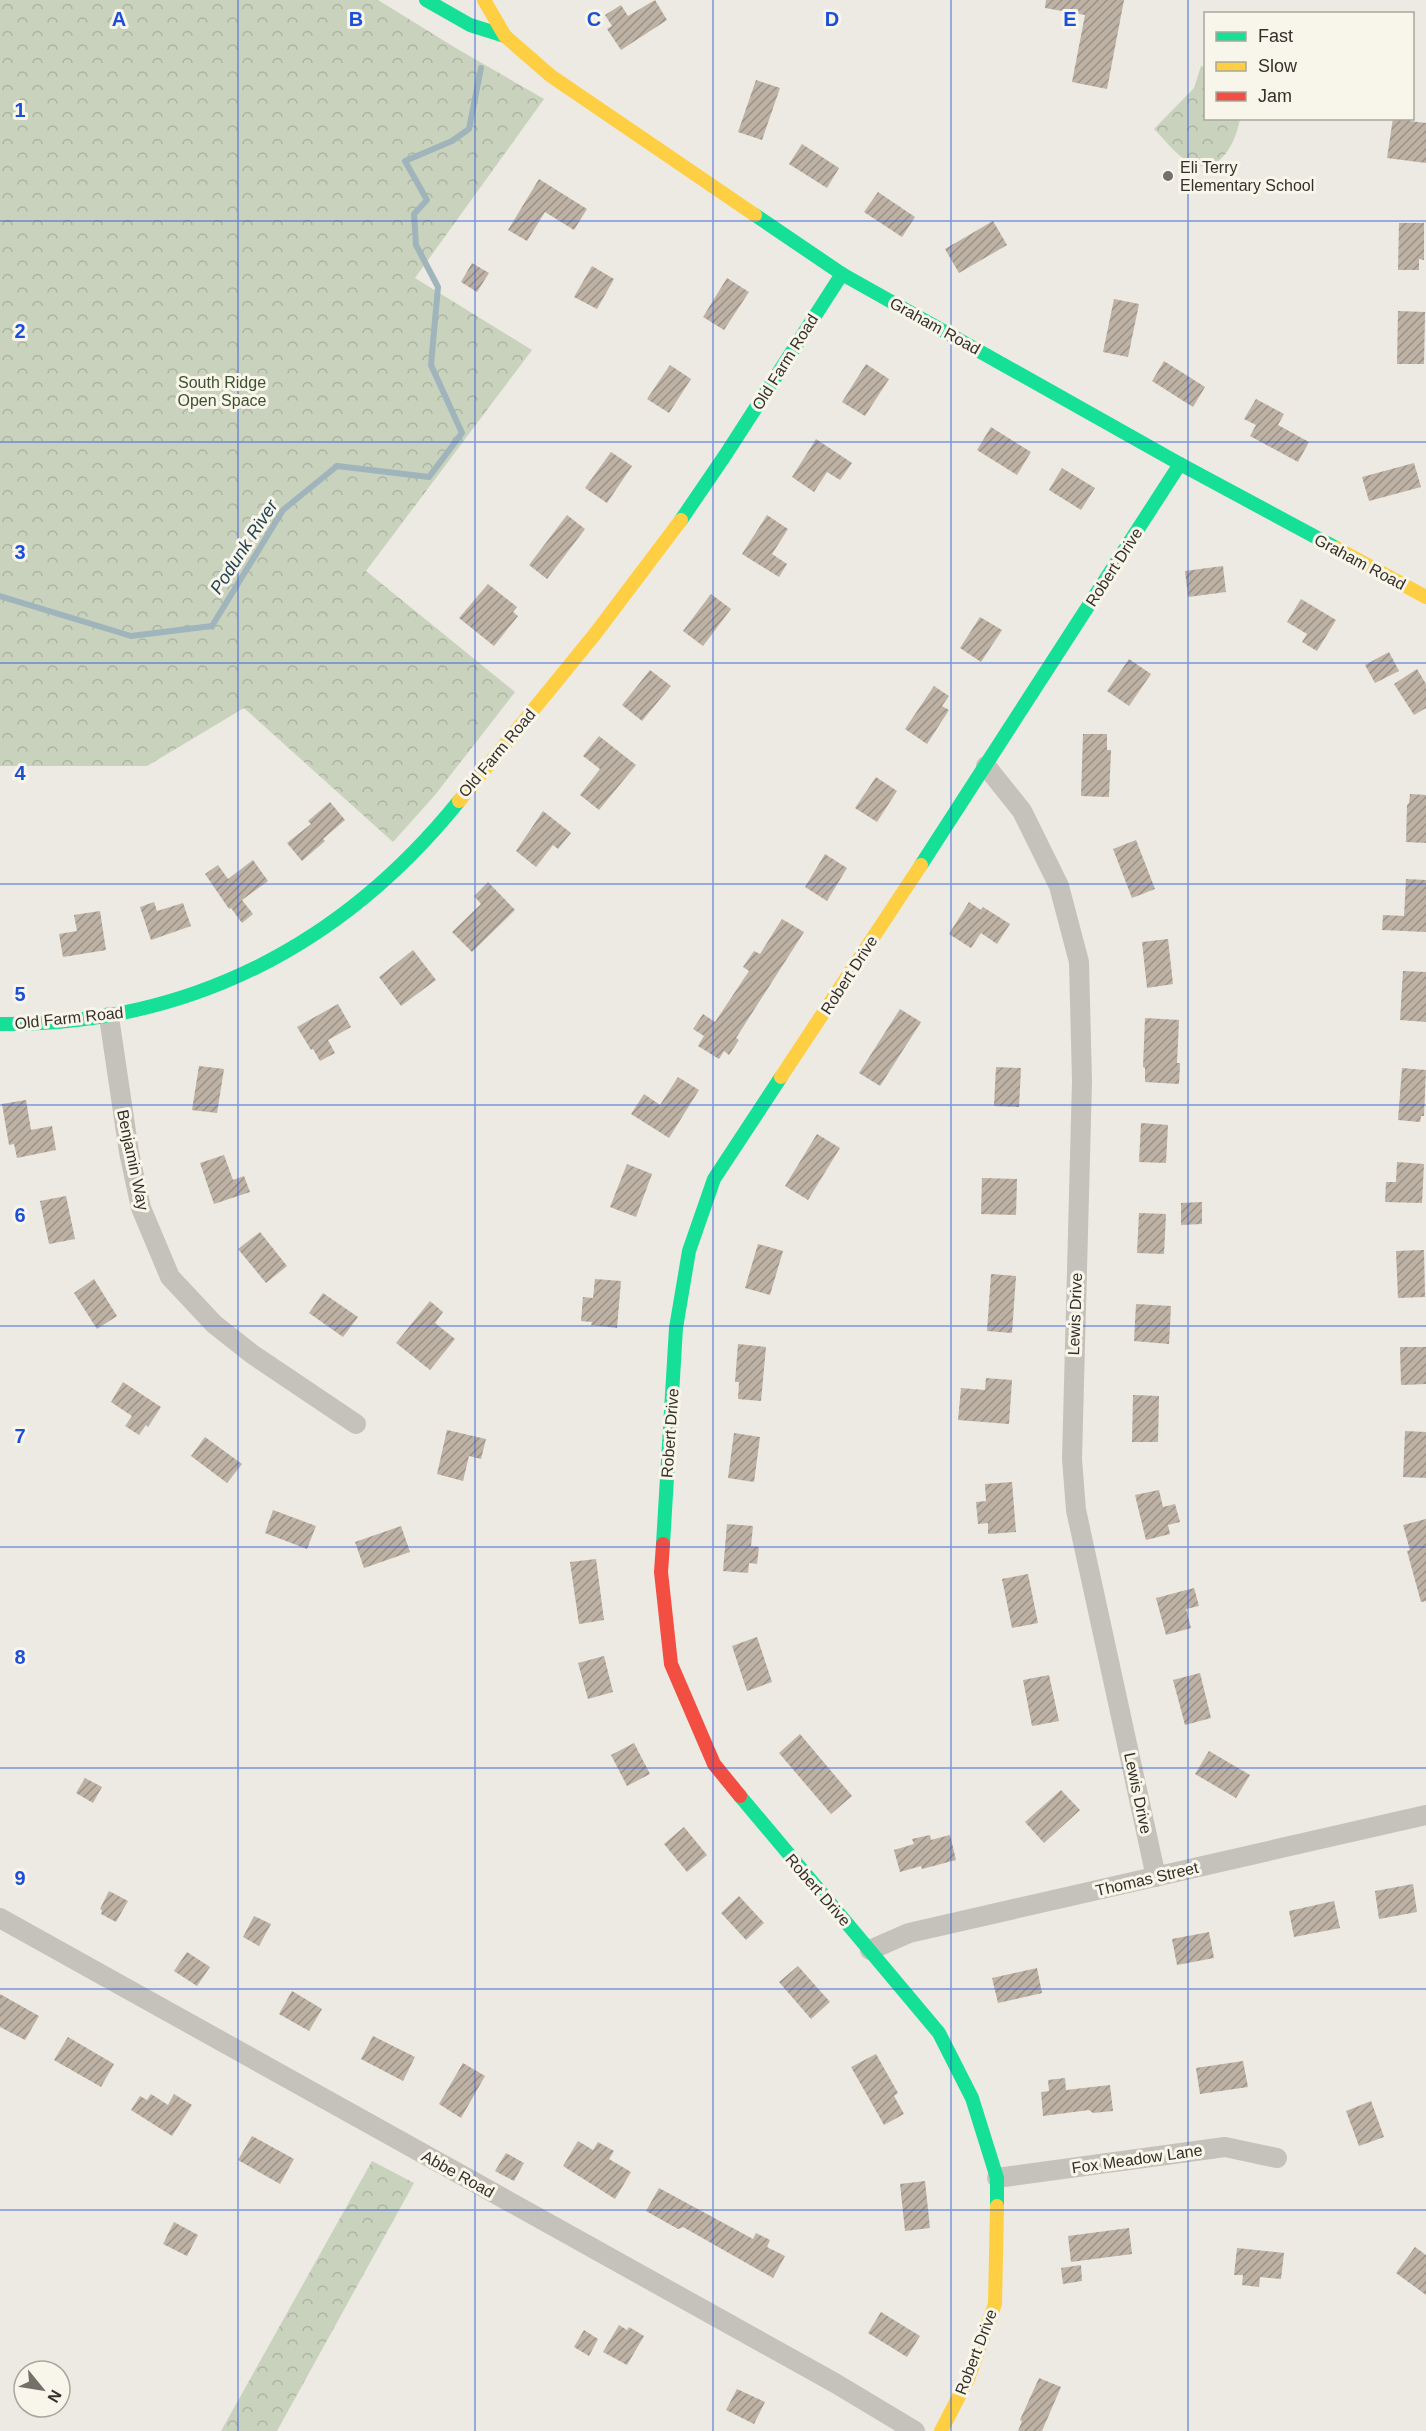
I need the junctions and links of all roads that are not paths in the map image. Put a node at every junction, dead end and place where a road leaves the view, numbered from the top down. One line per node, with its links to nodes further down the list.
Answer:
1 (426, 0): 3 (street)
2 (484, 0): 3 (street, Graham Road)
3 (505, 36): 4 (street, Graham Road)
4 (842, 274): 5 (street, Graham Road); 8 (street, Old Farm Road)
5 (1180, 464): 6 (street, Graham Road); 7 (street, Robert Drive)
6 (1426, 597)
7 (986, 766): 12 (street, Lewis Drive); 14 (street, Robert Drive)
8 (109, 1017): 9 (street, Old Farm Road); 10 (street, Benjamin Way)
9 (0, 1024)
10 (356, 1424)
11 (1426, 1815): 12 (street, Thomas Street)
12 (1156, 1877): 14 (street, Thomas Street)
13 (0, 1918): 17 (street, Abbe Road)
14 (870, 1950): 16 (street, Robert Drive)
15 (1277, 2158): 16 (street, Fox Meadow Lane)
16 (997, 2178): 18 (street, Robert Drive)
17 (915, 2431)
18 (940, 2431)

